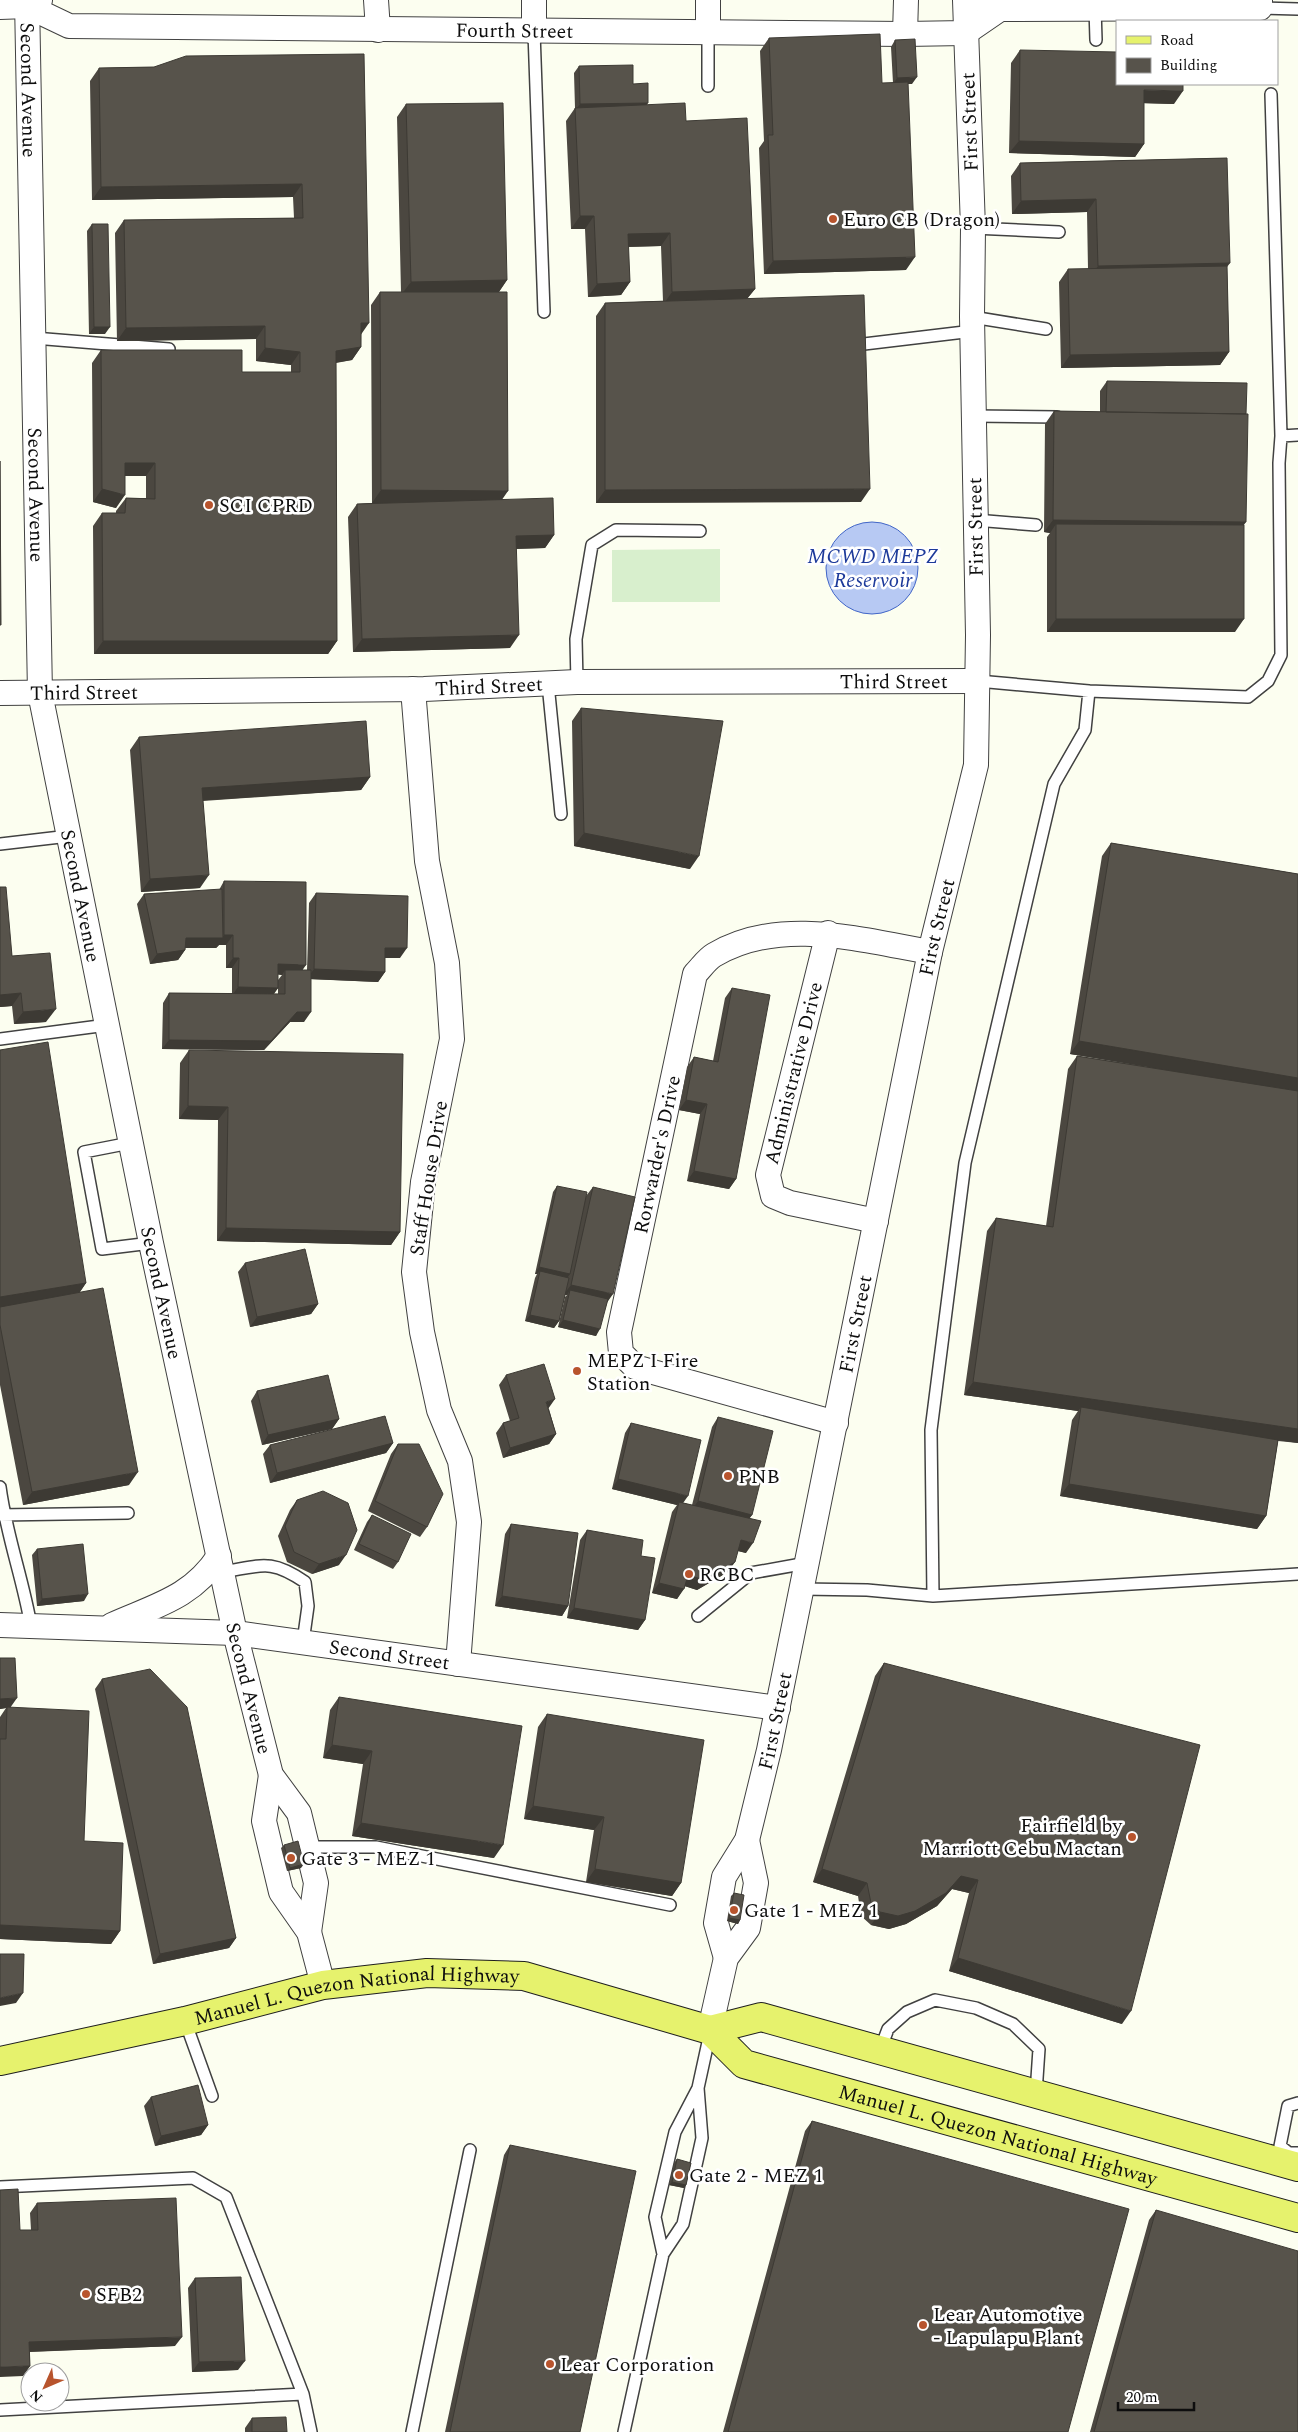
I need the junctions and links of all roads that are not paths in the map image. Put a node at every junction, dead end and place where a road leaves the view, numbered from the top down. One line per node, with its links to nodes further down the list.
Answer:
1 (376, 0): 12 (street)
2 (534, 0): 13 (street)
3 (708, 0): 14 (street)
4 (906, 0): 16 (street)
5 (965, 0): 15 (street, First Street)
6 (31, 2): 9 (street, Fourth Street); 12 (street, Fourth Street); 25 (street, Second Avenue)
7 (1000, 4): 10 (street); 15 (street)
8 (1260, 4): 10 (street); 11 (lane)
9 (0, 7)
10 (1095, 8): 17 (lane)
11 (1298, 9)
12 (378, 30): 13 (street, Fourth Street)
13 (534, 32): 14 (street, Fourth Street); 22 (lane)
14 (708, 32): 16 (street, Fourth Street); 18 (lane)
15 (965, 33): 16 (street, Fourth Street); 20 (street, First Street)
16 (905, 34)
17 (1096, 40)
18 (708, 86)
19 (1271, 94): 30 (lane)
20 (973, 228): 21 (lane); 23 (street, First Street)
21 (1059, 232)
22 (544, 312)
23 (972, 324): 24 (lane); 26 (lane); 28 (street, First Street)
24 (1046, 329)
25 (34, 338): 27 (lane); 41 (street, Second Avenue)
26 (864, 344)
27 (169, 349)
28 (973, 416): 29 (lane); 32 (street, First Street)
29 (1057, 417)
30 (1281, 436): 31 (lane); 39 (lane)
31 (1298, 436)
32 (974, 520): 33 (lane); 35 (street, First Street)
33 (1036, 524)
34 (700, 531): 36 (lane)
35 (978, 681): 36 (street, Third Street); 39 (lane); 46 (street, First Street)
36 (577, 682): 37 (street, Third Street)
37 (548, 684): 38 (street, Third Street); 42 (lane)
38 (414, 689): 41 (street, Third Street); 67 (street, Staff House Drive)
39 (1089, 691): 60 (lane)
40 (0, 693): 41 (street, Third Street)
41 (40, 693): 43 (street, Second Avenue)
42 (561, 814)
43 (69, 836): 44 (lane); 47 (street, Second Avenue)
44 (0, 844)
45 (828, 934): 46 (street, Rorwarder's Drive); 50 (street, Administrative Drive); 52 (street, Rorwarder's Drive)
46 (930, 952): 50 (street, First Street)
47 (107, 1025): 48 (lane); 49 (street, Second Avenue)
48 (0, 1039)
49 (130, 1143): 51 (street, Second Avenue); 51 (lane)
50 (876, 1221): 52 (street, First Street)
51 (151, 1243): 57 (street, Second Avenue)
52 (836, 1423): 56 (street, First Street)
53 (0, 1487): 55 (lane)
54 (128, 1513): 55 (lane)
55 (2, 1514): 63 (lane)
56 (807, 1563): 59 (street, First Street); 61 (lane)
57 (221, 1564): 64 (street); 65 (street, Second Avenue); 66 (lane)
58 (1298, 1574): 60 (lane)
59 (802, 1588): 60 (lane); 68 (street, First Street)
60 (933, 1596)
61 (698, 1616)
62 (0, 1625): 63 (street, Second Street)
63 (31, 1626): 64 (street, Second Street)
64 (104, 1628): 65 (street, Second Street)
65 (236, 1633): 66 (street, Second Street); 69 (street, Second Avenue)
66 (303, 1642): 67 (street, Second Street)
67 (458, 1664): 68 (street, Second Street)
68 (778, 1708): 70 (street, First Street)
69 (271, 1775): 71 (street, Second Avenue); 73 (street, Second Avenue)
70 (747, 1840): 74 (street, First Street); 74 (street, First Street)
71 (308, 1847): 72 (lane); 73 (street, Second Avenue)
72 (670, 1905)
73 (308, 1932): 75 (street, Second Avenue)
74 (726, 1958): 77 (street, First Street)
75 (323, 1985): 76 (main road, Manuel L. Quezon National Highway); 77 (main road, Manuel L. Quezon National Highway)
76 (185, 2021): 79 (main road, Manuel L. Quezon National Highway); 82 (lane)
77 (710, 2030): 78 (main road, Manuel L. Quezon National Highway); 80 (lane, First Street); 87 (main road, Manuel L. Quezon National Highway)
78 (880, 2051): 81 (main road, Manuel L. Quezon National Highway); 81 (lane)
79 (0, 2061)
80 (698, 2088): 88 (lane, First Street); 88 (lane, First Street)
81 (1036, 2095): 85 (main road, Manuel L. Quezon National Highway)
82 (212, 2096)
83 (1298, 2103): 85 (lane)
84 (470, 2150): 92 (lane)
85 (1293, 2159)
86 (0, 2187): 89 (lane)
87 (1298, 2218)
88 (662, 2254): 93 (lane, First Street)
89 (303, 2394): 90 (lane); 91 (lane)
90 (0, 2410)
91 (310, 2432)
92 (412, 2432)
93 (624, 2432)

